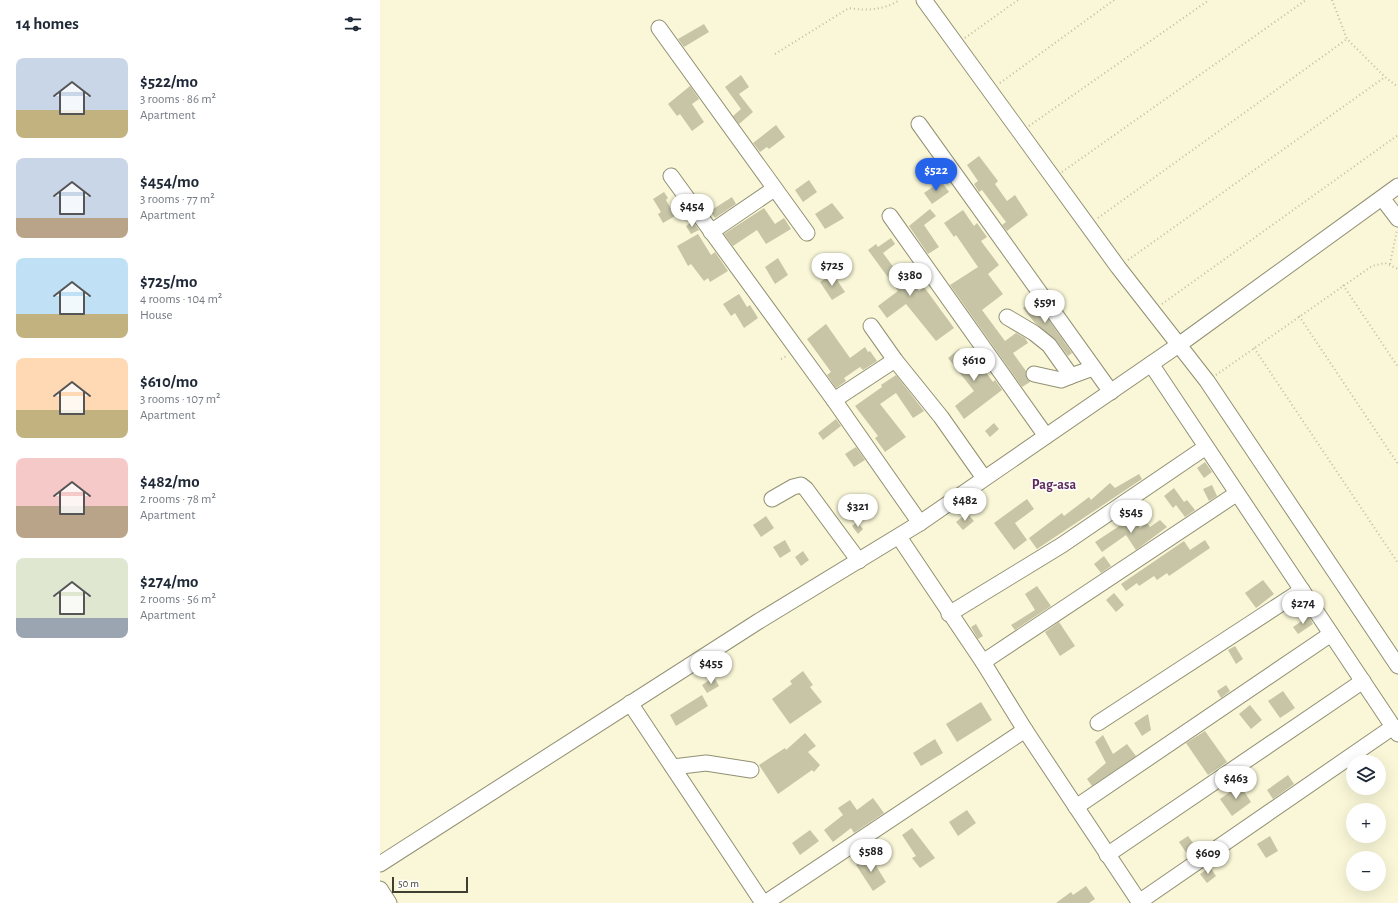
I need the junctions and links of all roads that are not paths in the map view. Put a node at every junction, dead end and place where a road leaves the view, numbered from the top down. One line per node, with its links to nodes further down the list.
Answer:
1 (924, 0): 14 (street)
2 (659, 28): 6 (street)
3 (919, 124): 17 (street)
4 (671, 176): 10 (street)
5 (1398, 186): 7 (street)
6 (774, 189): 10 (street); 11 (street)
7 (1382, 198): 9 (street); 14 (street)
8 (890, 216): 22 (street)
9 (1398, 219)
10 (711, 232): 21 (street)
11 (807, 233)
12 (1007, 317): 19 (street)
13 (871, 326): 15 (street)
14 (1180, 344): 16 (street); 34 (street)
15 (895, 360): 21 (street); 24 (street)
16 (1151, 364): 20 (street); 23 (street)
17 (1093, 368): 19 (street); 20 (street)
18 (1034, 374): 19 (street)
19 (1071, 376)
20 (1111, 392): 22 (street)
21 (834, 400): 27 (street)
22 (1046, 436): 24 (street)
23 (1206, 447): 25 (street); 31 (street)
24 (984, 478): 27 (street)
25 (1236, 494): 30 (street); 33 (street)
26 (772, 499): 29 (street)
27 (920, 523): 28 (street)
28 (899, 537): 29 (street); 31 (street)
29 (859, 561): 36 (street)
30 (1302, 590): 32 (street); 37 (street)
31 (949, 614): 33 (street)
32 (1331, 634): 35 (street); 42 (street)
33 (983, 662): 38 (street)
34 (1398, 666)
35 (1363, 681): 39 (street); 43 (street)
36 (630, 703): 40 (street); 44 (street)
37 (1098, 724)
38 (1024, 730): 42 (street); 47 (street)
39 (1396, 731): 48 (street)
40 (673, 767): 41 (street); 47 (street)
41 (751, 770)
42 (1076, 807): 43 (street)
43 (1107, 855): 48 (street)
44 (380, 864)
45 (380, 889): 46 (street)
46 (389, 903)
47 (764, 903)
48 (1139, 903)

